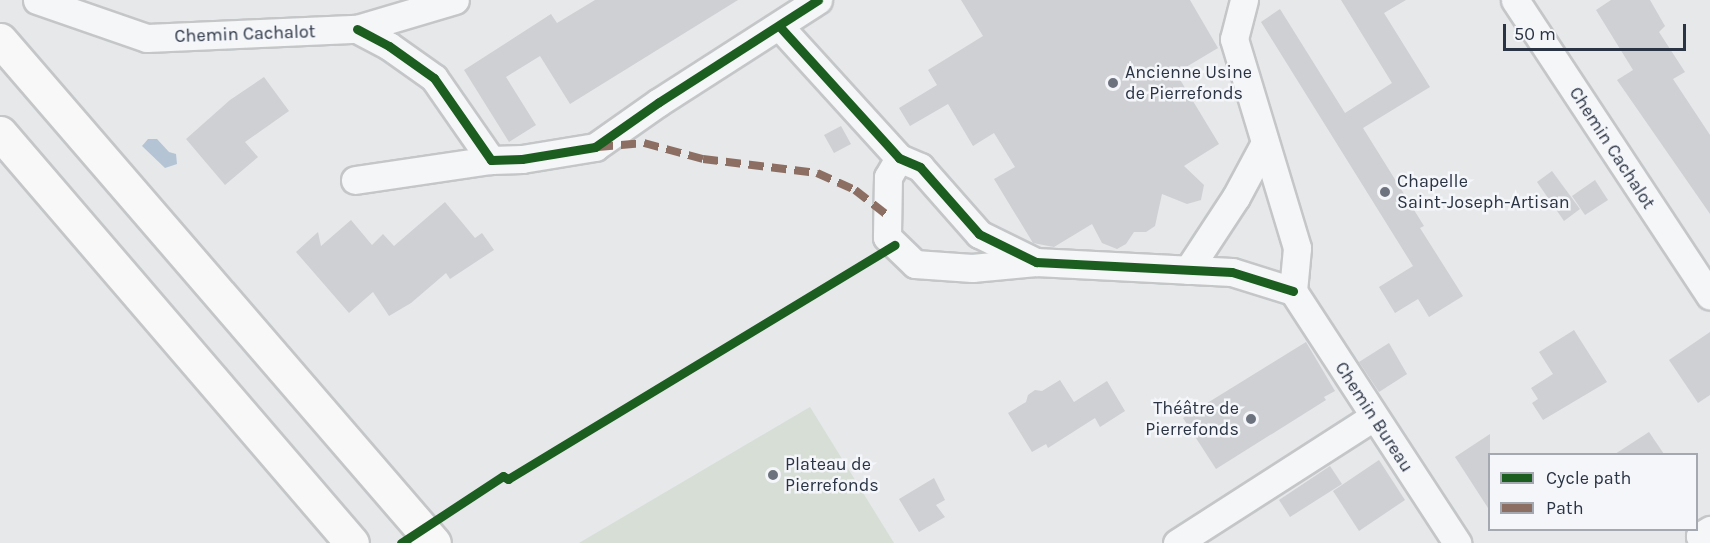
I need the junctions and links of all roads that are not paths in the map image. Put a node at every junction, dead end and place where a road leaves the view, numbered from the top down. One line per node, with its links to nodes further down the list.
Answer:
1 (37, 0): 7 (street, Chemin Cachalot)
2 (455, 0): 7 (street, Chemin Cachalot)
3 (818, 0): 6 (street)
4 (1515, 0): 17 (street, Chemin Cachalot)
5 (1236, 7): 10 (street)
6 (780, 27): 11 (street); 12 (street)
7 (357, 29): 12 (street)
8 (0, 40): 21 (highway)
9 (0, 133): 20 (highway)
10 (1265, 143): 15 (street); 16 (street)
11 (899, 158): 14 (street); 14 (street)
12 (491, 160): 13 (street)
13 (355, 180)
14 (1036, 262): 15 (street)
15 (1188, 270): 16 (street)
16 (1293, 291): 18 (street, Chemin Bureau)
17 (1710, 296)
18 (1373, 417): 22 (street); 23 (street, Chemin Bureau)
19 (1710, 530): 24 (street)
20 (352, 543)
21 (434, 543)
22 (1177, 543)
23 (1457, 543)
24 (1704, 543)

